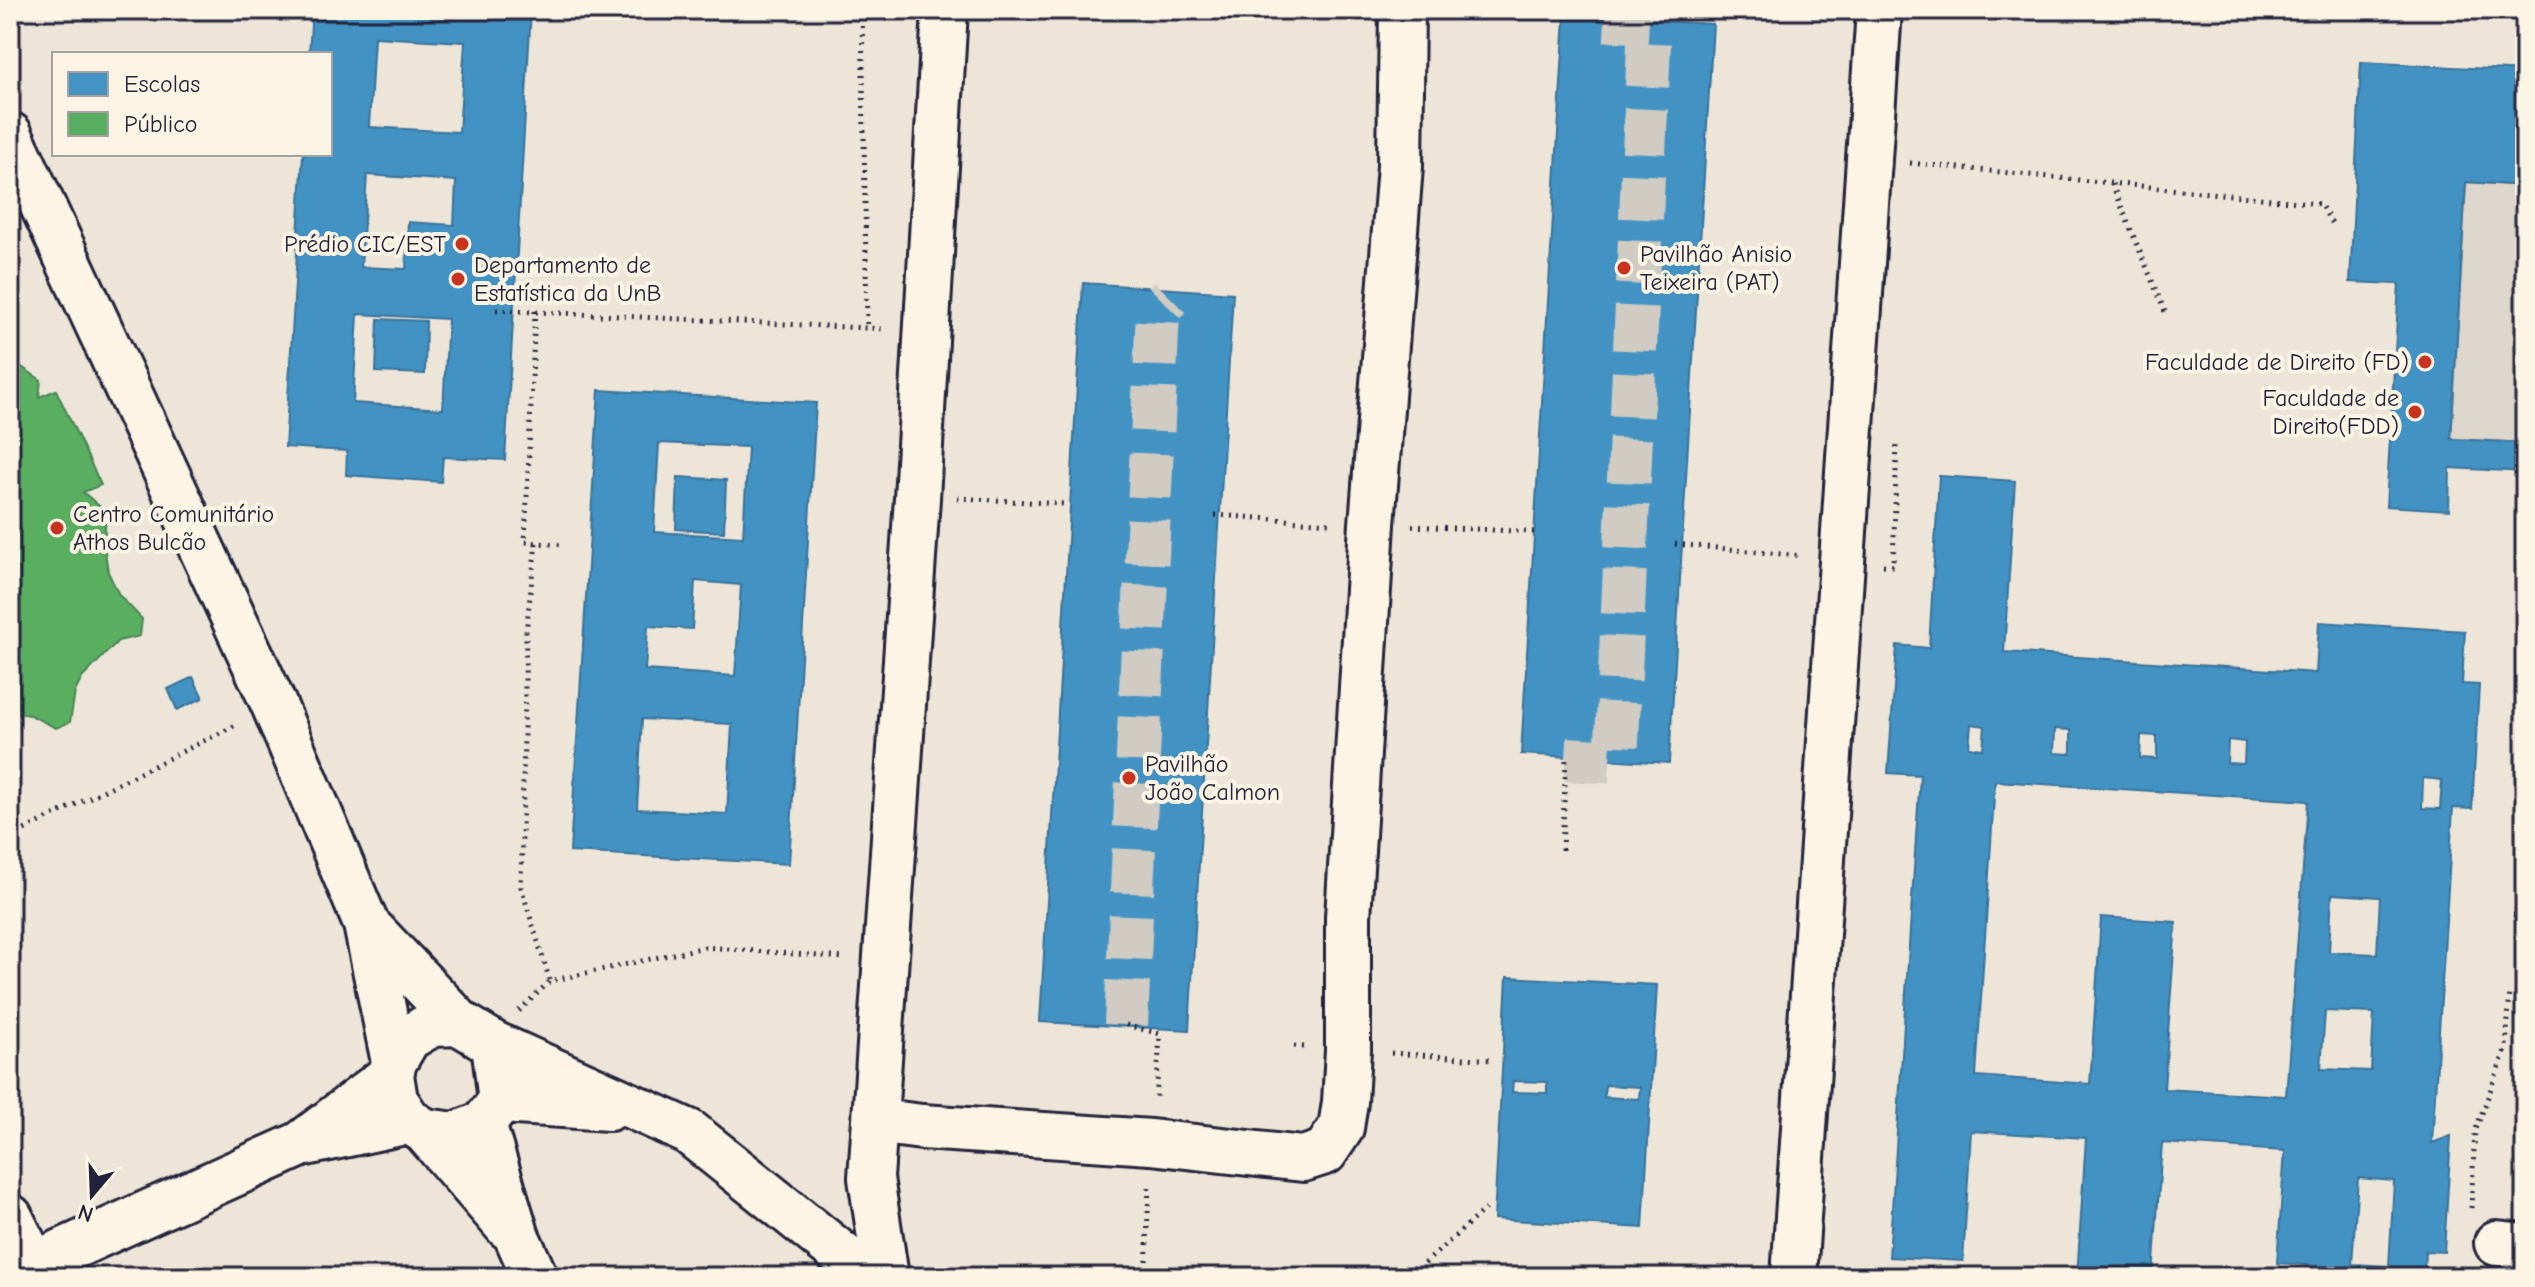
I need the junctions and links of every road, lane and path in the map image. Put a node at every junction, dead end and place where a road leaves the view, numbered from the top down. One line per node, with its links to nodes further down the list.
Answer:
1 (862, 10): 12 (path)
2 (945, 10): 13 (street)
3 (1402, 10): 34 (street)
4 (1879, 10): 19 (street)
5 (10, 135): 20 (street)
6 (1904, 163): 7 (path)
7 (2111, 184): 8 (path); 11 (path)
8 (2332, 223)
9 (496, 310): 10 (path)
10 (535, 311): 12 (path); 16 (path)
11 (2165, 312)
12 (867, 328): 13 (path)
13 (927, 332): 14 (street)
14 (917, 498): 15 (path); 27 (street)
15 (1064, 504)
16 (536, 543): 18 (path); 28 (path)
17 (1675, 544): 19 (path)
18 (564, 545)
19 (1843, 560): 48 (street)
20 (274, 705): 22 (path); 26 (street)
21 (1566, 759): 23 (path)
22 (10, 837)
23 (1562, 850)
24 (2513, 915): 25 (path)
25 (2525, 916)
26 (366, 924): 30 (street); 31 (street)
27 (886, 961): 28 (path); 34 (street)
28 (550, 981): 30 (path)
29 (2510, 990): 40 (path)
30 (481, 1035): 31 (street); 32 (street); 33 (street)
31 (393, 1068): 35 (street); 36 (street)
32 (640, 1110): 33 (street); 42 (street)
33 (492, 1112): 35 (street); 41 (street)
34 (875, 1121): 37 (street)
35 (417, 1126): 36 (street); 41 (street)
36 (301, 1144): 43 (street)
37 (871, 1178): 42 (street); 46 (street)
38 (1485, 1209): 47 (path)
39 (10, 1217): 43 (street)
40 (2498, 1236)
41 (517, 1237): 44 (street)
42 (824, 1241): 45 (street)
43 (22, 1269)
44 (535, 1277)
45 (879, 1277)
46 (886, 1277)
47 (1417, 1277)
48 (1794, 1277)

